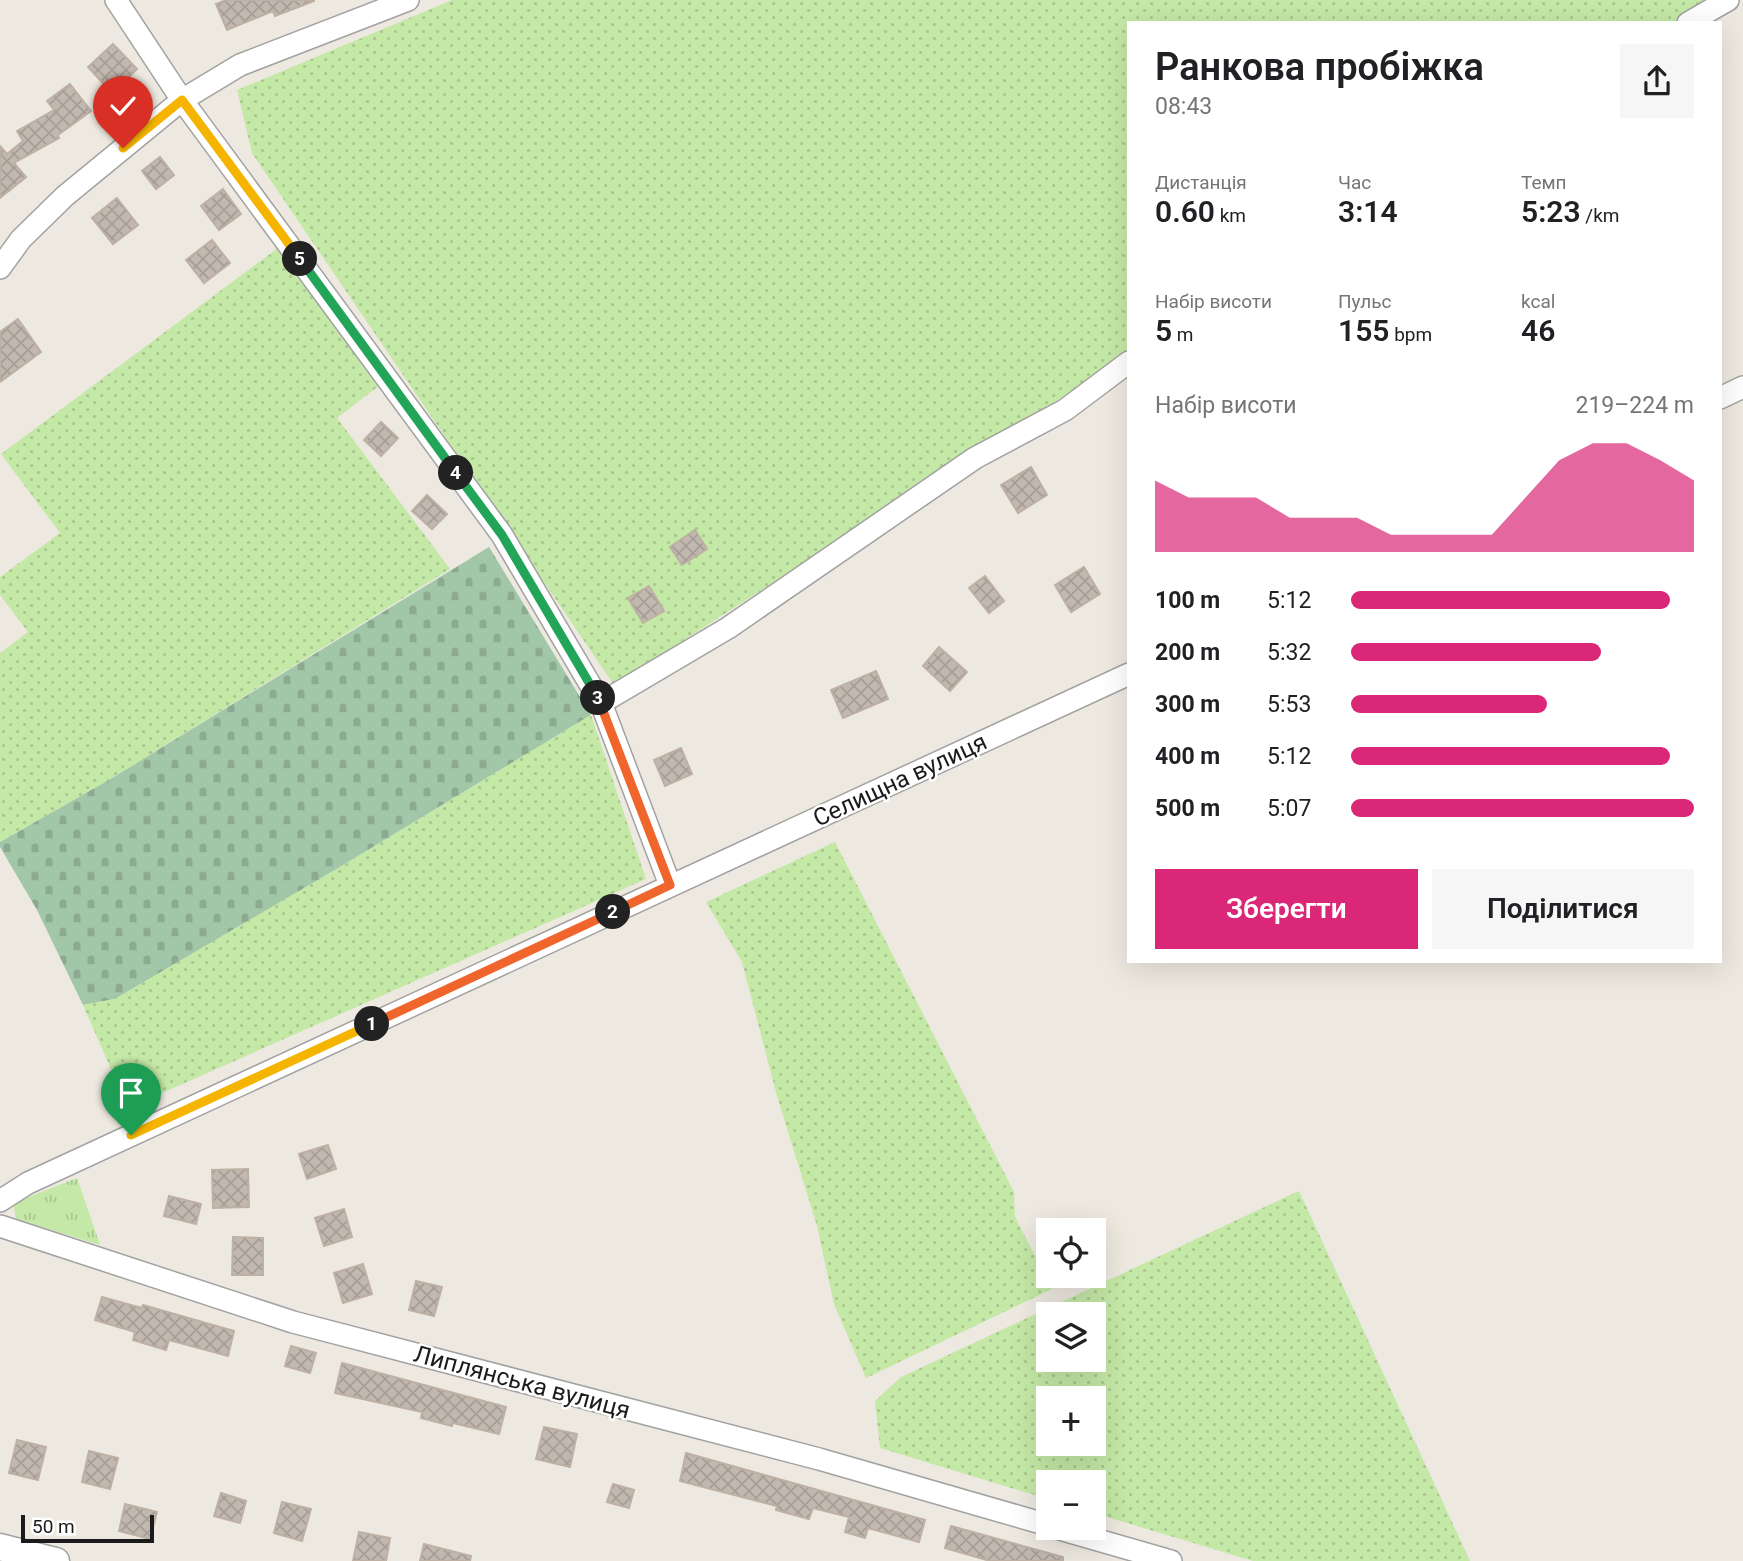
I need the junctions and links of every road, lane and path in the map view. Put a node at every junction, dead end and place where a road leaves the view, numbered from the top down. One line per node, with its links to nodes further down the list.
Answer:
1 (116, 0): 5 (street)
2 (408, 0): 5 (street)
3 (1728, 0): 4 (street)
4 (1691, 21)
5 (182, 100): 6 (street); 11 (street)
6 (0, 268)
7 (1127, 364): 11 (street)
8 (1743, 387): 9 (street)
9 (1722, 397)
10 (1127, 675): 12 (street, Селищна вулиця)
11 (601, 703): 12 (street)
12 (670, 885): 13 (street, Селищна вулиця)
13 (0, 1201)
14 (0, 1226): 15 (street, Липлянська вулиця)
15 (1036, 1522)
16 (1098, 1540): 19 (street)
17 (0, 1547): 18 (street)
18 (56, 1561)
19 (1171, 1561)

